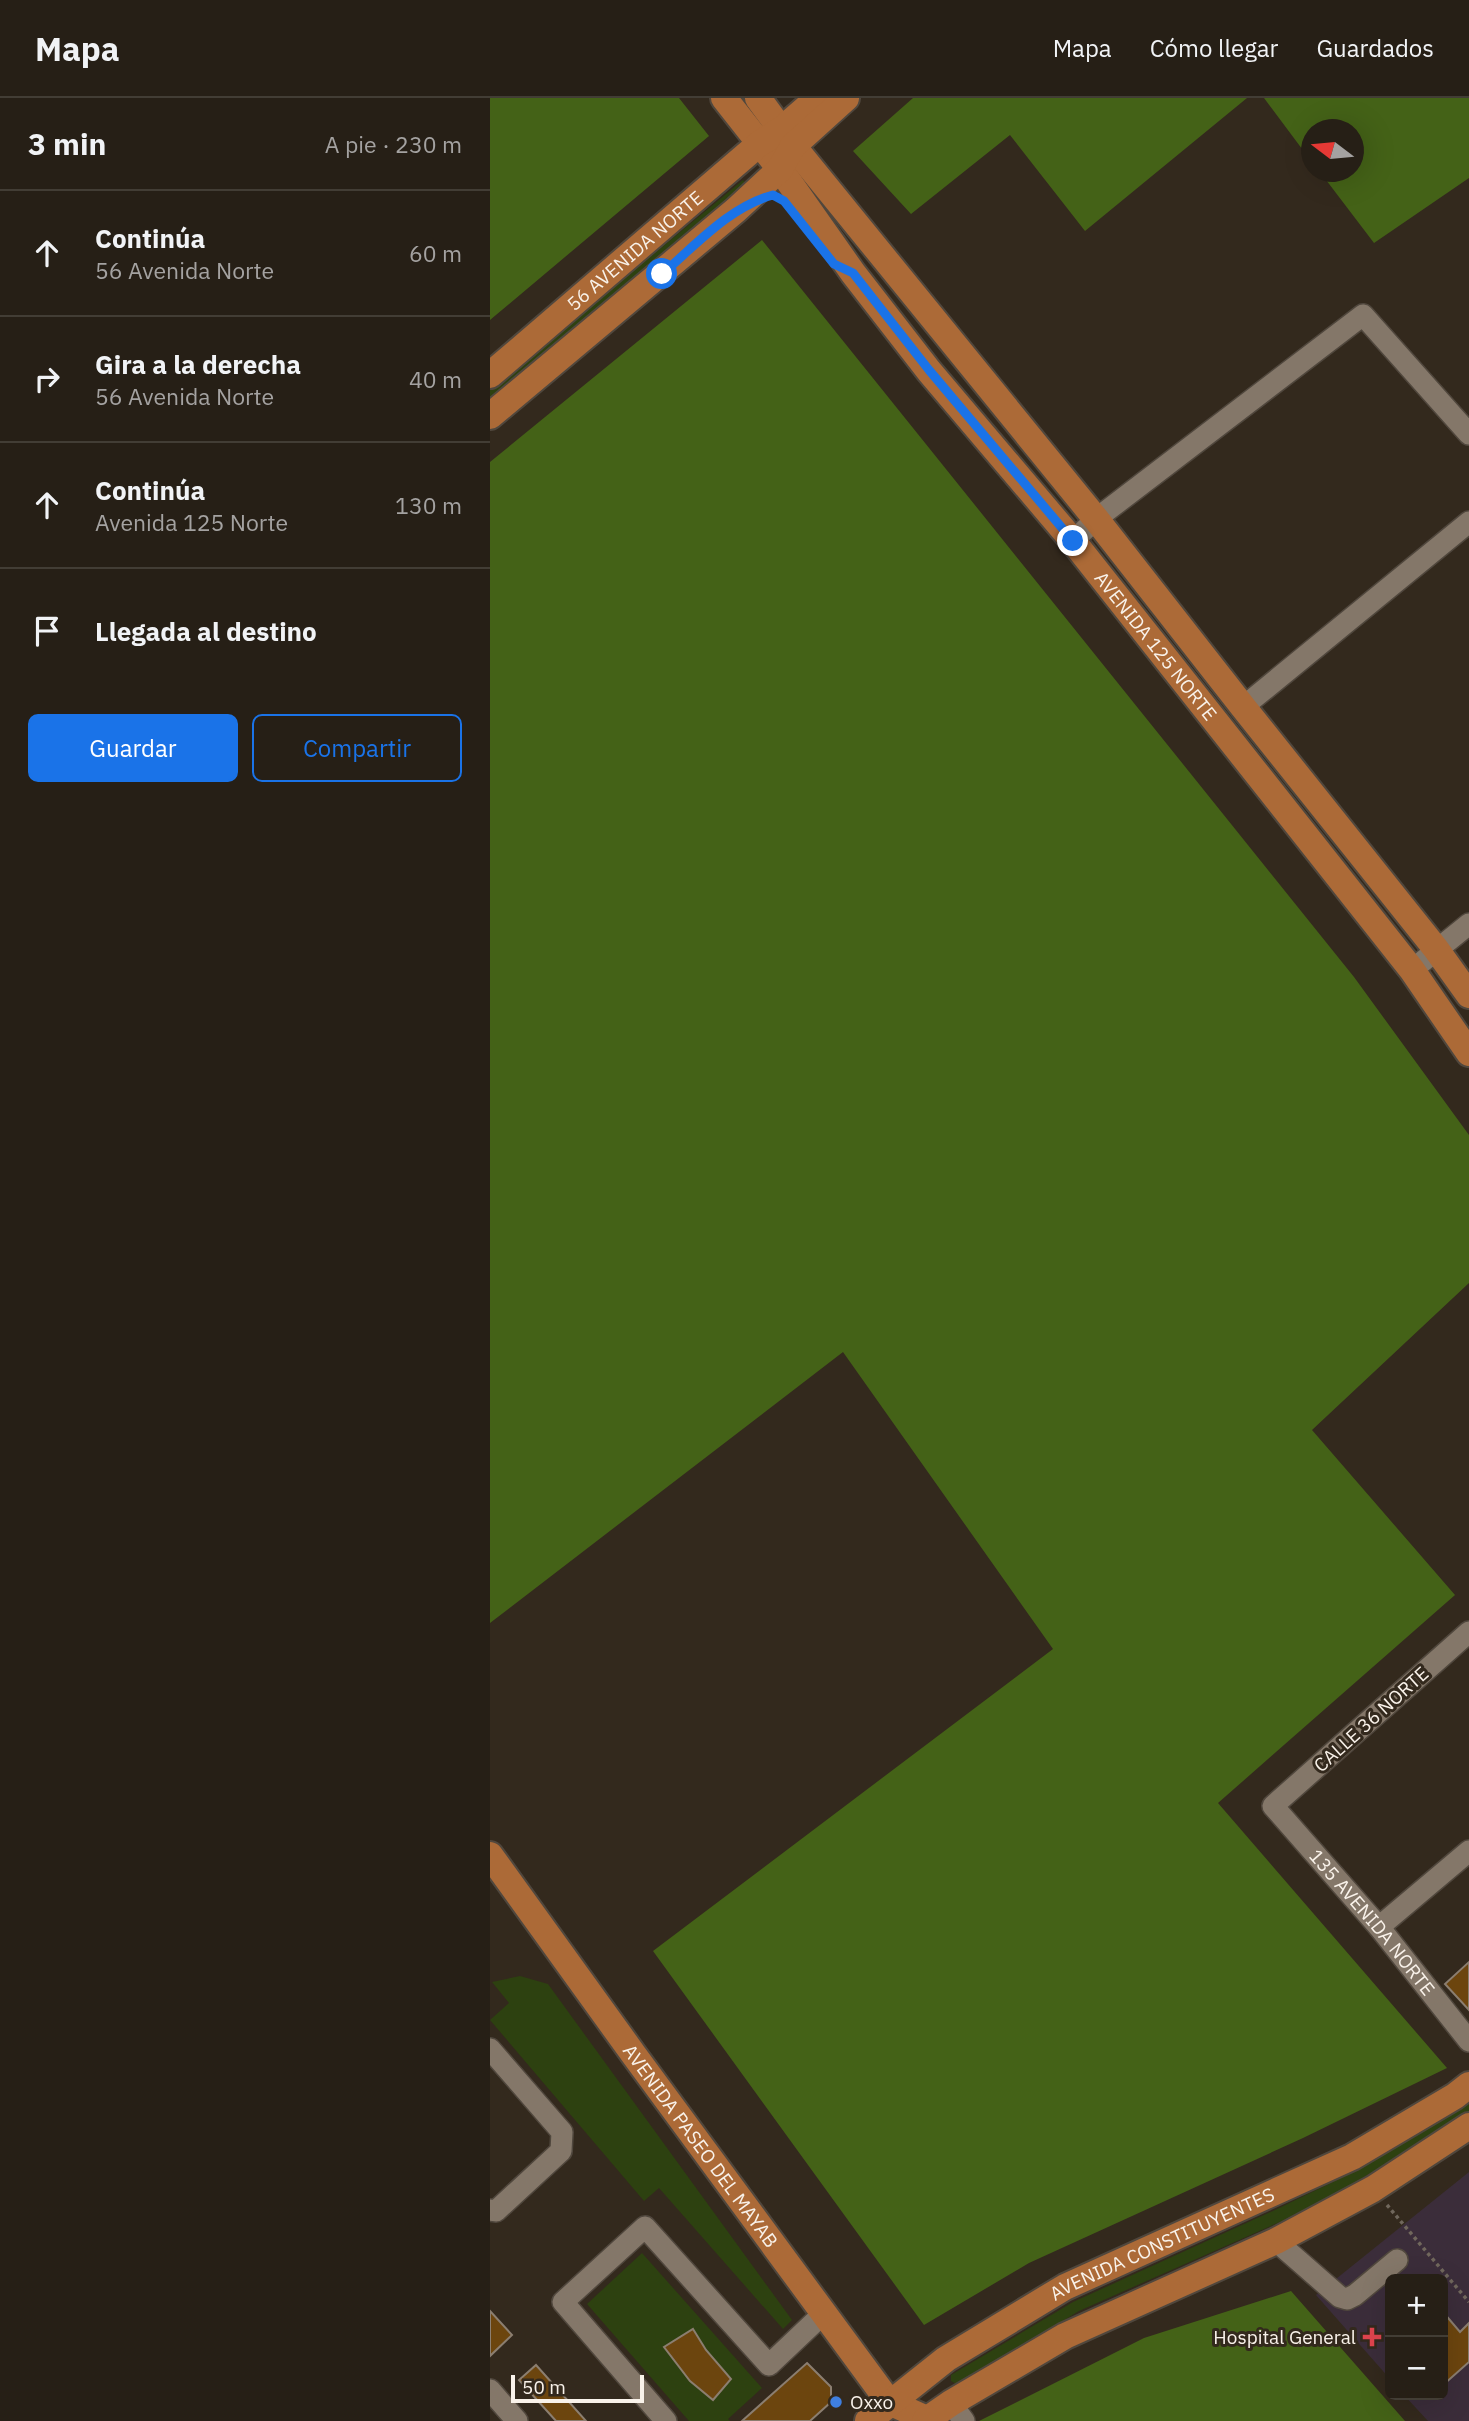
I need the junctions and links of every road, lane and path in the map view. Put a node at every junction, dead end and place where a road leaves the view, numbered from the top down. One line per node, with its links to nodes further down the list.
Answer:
1 (723, 98): 6 (main road, AVENIDA 125 NORTE)
2 (758, 98): 5 (main road, AVENIDA 125 NORTE)
3 (818, 98): 5 (main road)
4 (846, 98): 5 (main road)
5 (788, 137): 6 (main road, 56 AVENIDA NORTE); 7 (main road, 56 AVENIDA NORTE); 13 (main road, AVENIDA 125 NORTE)
6 (759, 144): 7 (main road, AVENIDA 125 NORTE); 10 (main road, 56 AVENIDA NORTE)
7 (780, 169): 8 (main road, 56 AVENIDA NORTE); 9 (main road, AVENIDA 125 NORTE)
8 (736, 210): 9 (main road, 56 AVENIDA NORTE); 11 (main road, 56 AVENIDA NORTE)
9 (853, 273): 15 (main road, AVENIDA 125 NORTE)
10 (490, 375)
11 (490, 415)
12 (1469, 434): 13 (street)
13 (1096, 519): 15 (street); 16 (main road, AVENIDA 125 NORTE)
14 (1469, 522): 16 (street)
15 (1073, 541): 19 (main road, AVENIDA 125 NORTE)
16 (1242, 707): 18 (main road, AVENIDA 125 NORTE)
17 (1469, 924): 18 (street)
18 (1436, 950): 19 (street); 20 (main road, AVENIDA 125 NORTE)
19 (1412, 971): 21 (main road, AVENIDA 125 NORTE)
20 (1469, 995)
21 (1469, 1053)
22 (1469, 1632): 23 (street, CALLE 36 NORTE)
23 (1273, 1806): 26 (street, 135 AVENIDA NORTE)
24 (1469, 1851): 26 (street)
25 (490, 1855): 36 (main road, AVENIDA PASEO DEL MAYAB)
26 (1379, 1927): 27 (street, 135 AVENIDA NORTE)
27 (1469, 2041)
28 (490, 2049): 32 (street)
29 (1469, 2085): 38 (main road, AVENIDA CONSTITUYENTES)
30 (1469, 2126): 31 (main road)
31 (1373, 2189): 33 (main road); 35 (path)
32 (490, 2210)
33 (1276, 2241): 34 (street); 39 (main road)
34 (1397, 2260)
35 (1469, 2302)
36 (825, 2312): 38 (main road, AVENIDA PASEO DEL MAYAB); 42 (street)
37 (490, 2390): 41 (street)
38 (889, 2402): 40 (main road); 43 (main road, AVENIDA CONSTITUYENTES)
39 (957, 2412): 40 (main road)
40 (926, 2420)
41 (517, 2421)
42 (666, 2421)
43 (867, 2421)

